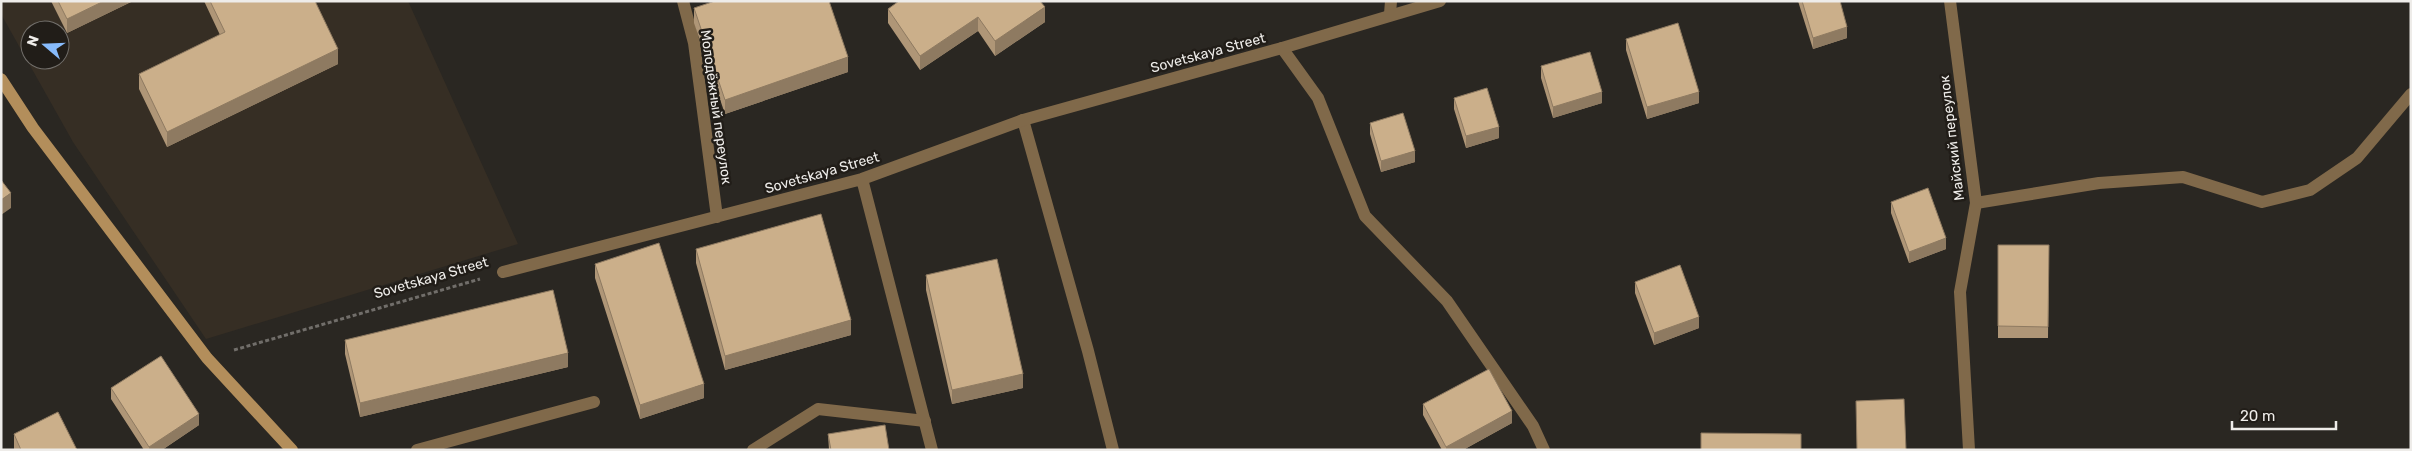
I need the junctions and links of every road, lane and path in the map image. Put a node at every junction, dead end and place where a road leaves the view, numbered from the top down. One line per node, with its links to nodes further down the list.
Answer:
1 (683, 1): 12 (street, Молодёжный переулок)
2 (1391, 1): 5 (street)
3 (1440, 1): 5 (street, Sovetskaya Street)
4 (1950, 1): 11 (street, Майский переулок)
5 (1390, 14): 6 (street, Sovetskaya Street)
6 (1282, 48): 9 (street, Sovetskaya Street); 22 (street)
7 (1, 79): 14 (street)
8 (2411, 94): 11 (street)
9 (1023, 120): 10 (street, Sovetskaya Street); 21 (street)
10 (862, 180): 12 (street, Sovetskaya Street); 16 (street)
11 (1976, 203): 23 (street, Майский переулок)
12 (717, 217): 13 (street, Sovetskaya Street)
13 (503, 272): 14 (path, Sovetskaya Street)
14 (207, 358): 17 (street)
15 (594, 402): 18 (street)
16 (925, 421): 19 (street); 20 (street)
17 (292, 450)
18 (417, 450)
19 (753, 450)
20 (932, 450)
21 (1112, 450)
22 (1544, 450)
23 (1968, 450)

